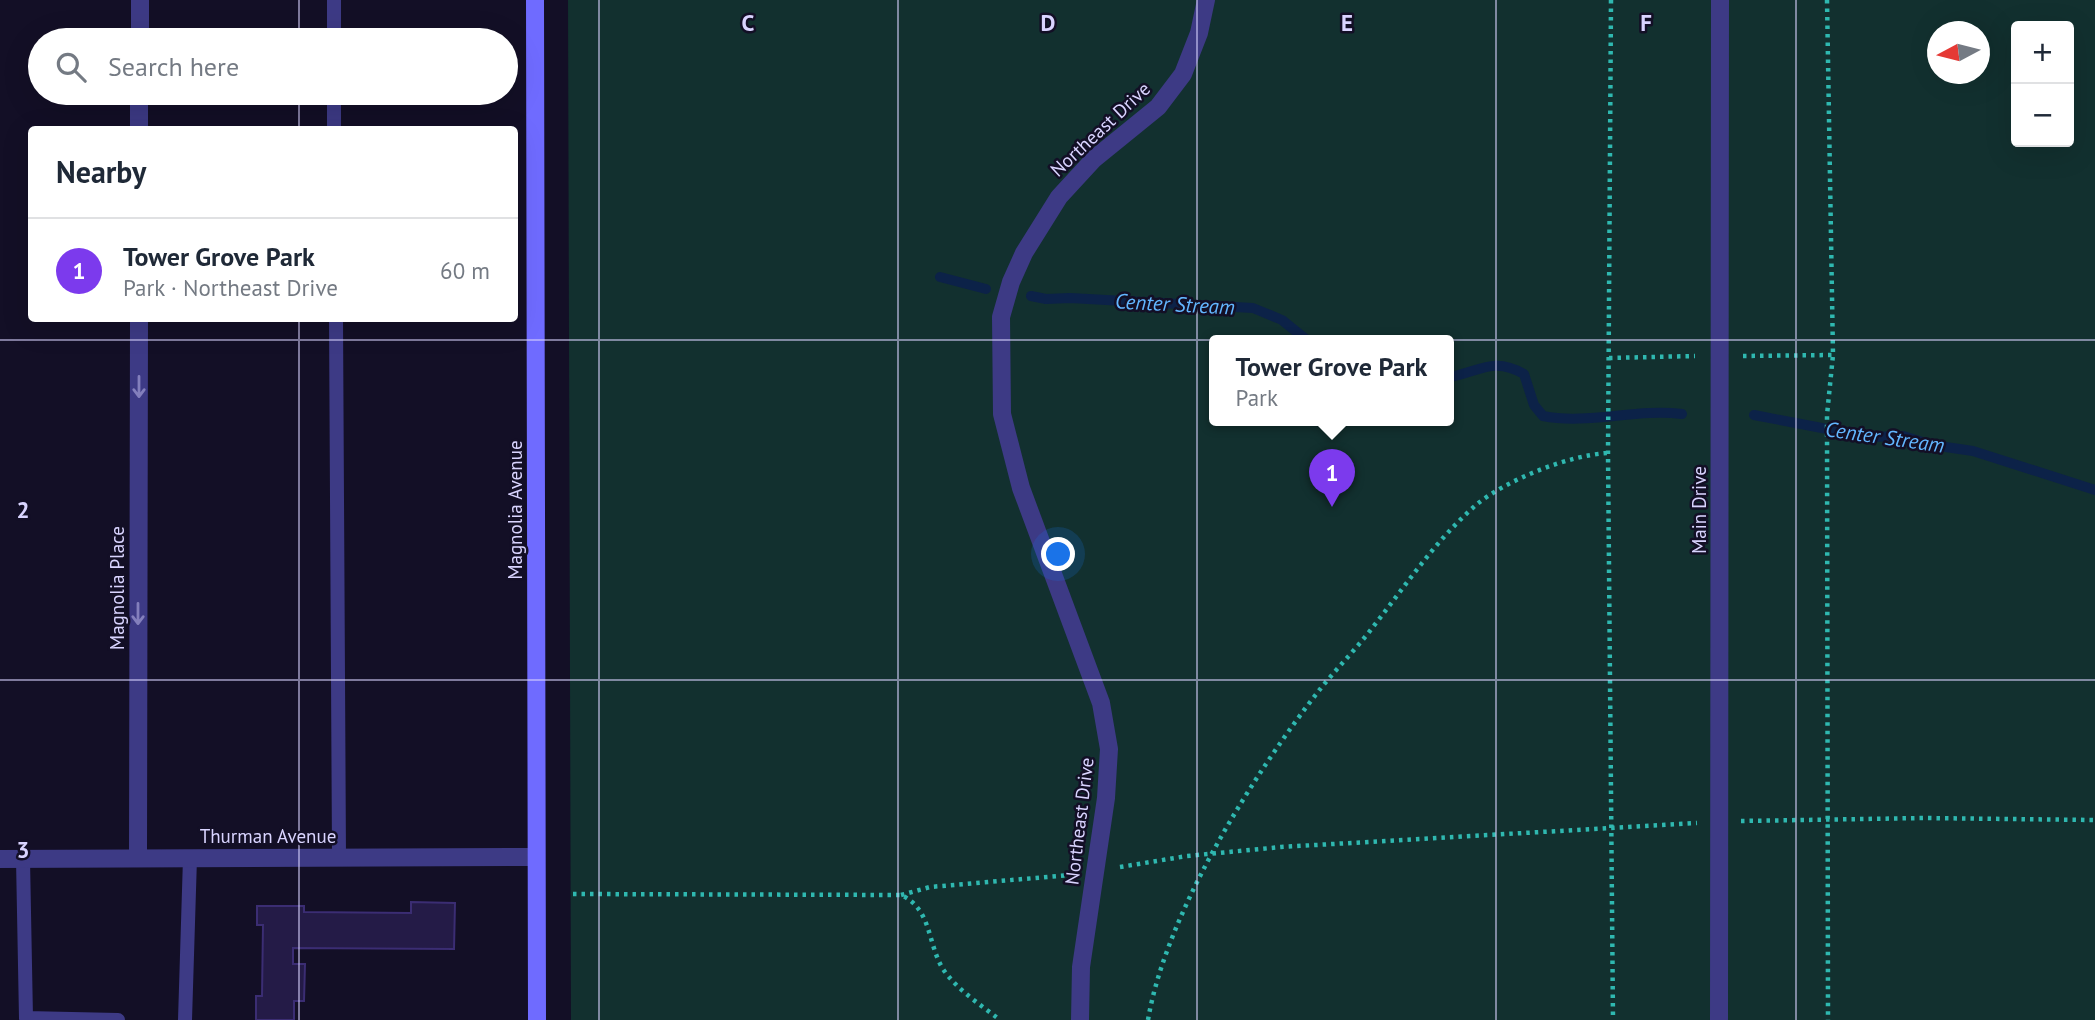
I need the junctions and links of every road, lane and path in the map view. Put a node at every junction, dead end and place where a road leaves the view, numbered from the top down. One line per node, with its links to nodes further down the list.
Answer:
1 (140, 0): 8 (street)
2 (334, 0): 9 (lane)
3 (535, 0): 23 (street, Magnolia Avenue)
4 (1206, 0): 28 (street, Northeast Drive)
5 (1611, 0): 16 (path)
6 (1720, 0): 19 (street, Main Drive)
7 (1826, 0): 17 (path)
8 (140, 28)
9 (334, 28)
10 (139, 105): 12 (street)
11 (334, 105): 13 (lane)
12 (139, 126)
13 (334, 126)
14 (139, 322): 24 (street, Magnolia Place, one-way to 24)
15 (336, 322): 22 (lane)
16 (1608, 453): 20 (path); 21 (path)
17 (1828, 820): 18 (path); 19 (path); 39 (path)
18 (2095, 820)
19 (1720, 822): 20 (path); 38 (street, Main Drive)
20 (1613, 827): 21 (path); 37 (path)
21 (1214, 853): 28 (path); 36 (path)
22 (339, 857): 23 (street, Thurman Avenue); 25 (street, Thurman Avenue)
23 (536, 857): 33 (street, Magnolia Avenue)
24 (138, 858): 25 (street, Thurman Avenue); 27 (street, Thurman Avenue)
25 (190, 858): 32 (lane)
26 (0, 859): 27 (street, Thurman Avenue)
27 (23, 859): 31 (lane)
28 (1095, 872): 30 (path); 35 (street, Northeast Drive)
29 (573, 894): 30 (path)
30 (901, 895): 34 (path)
31 (118, 1020)
32 (185, 1020)
33 (537, 1020)
34 (1000, 1020)
35 (1080, 1020)
36 (1148, 1020)
37 (1613, 1020)
38 (1719, 1020)
39 (1828, 1020)

